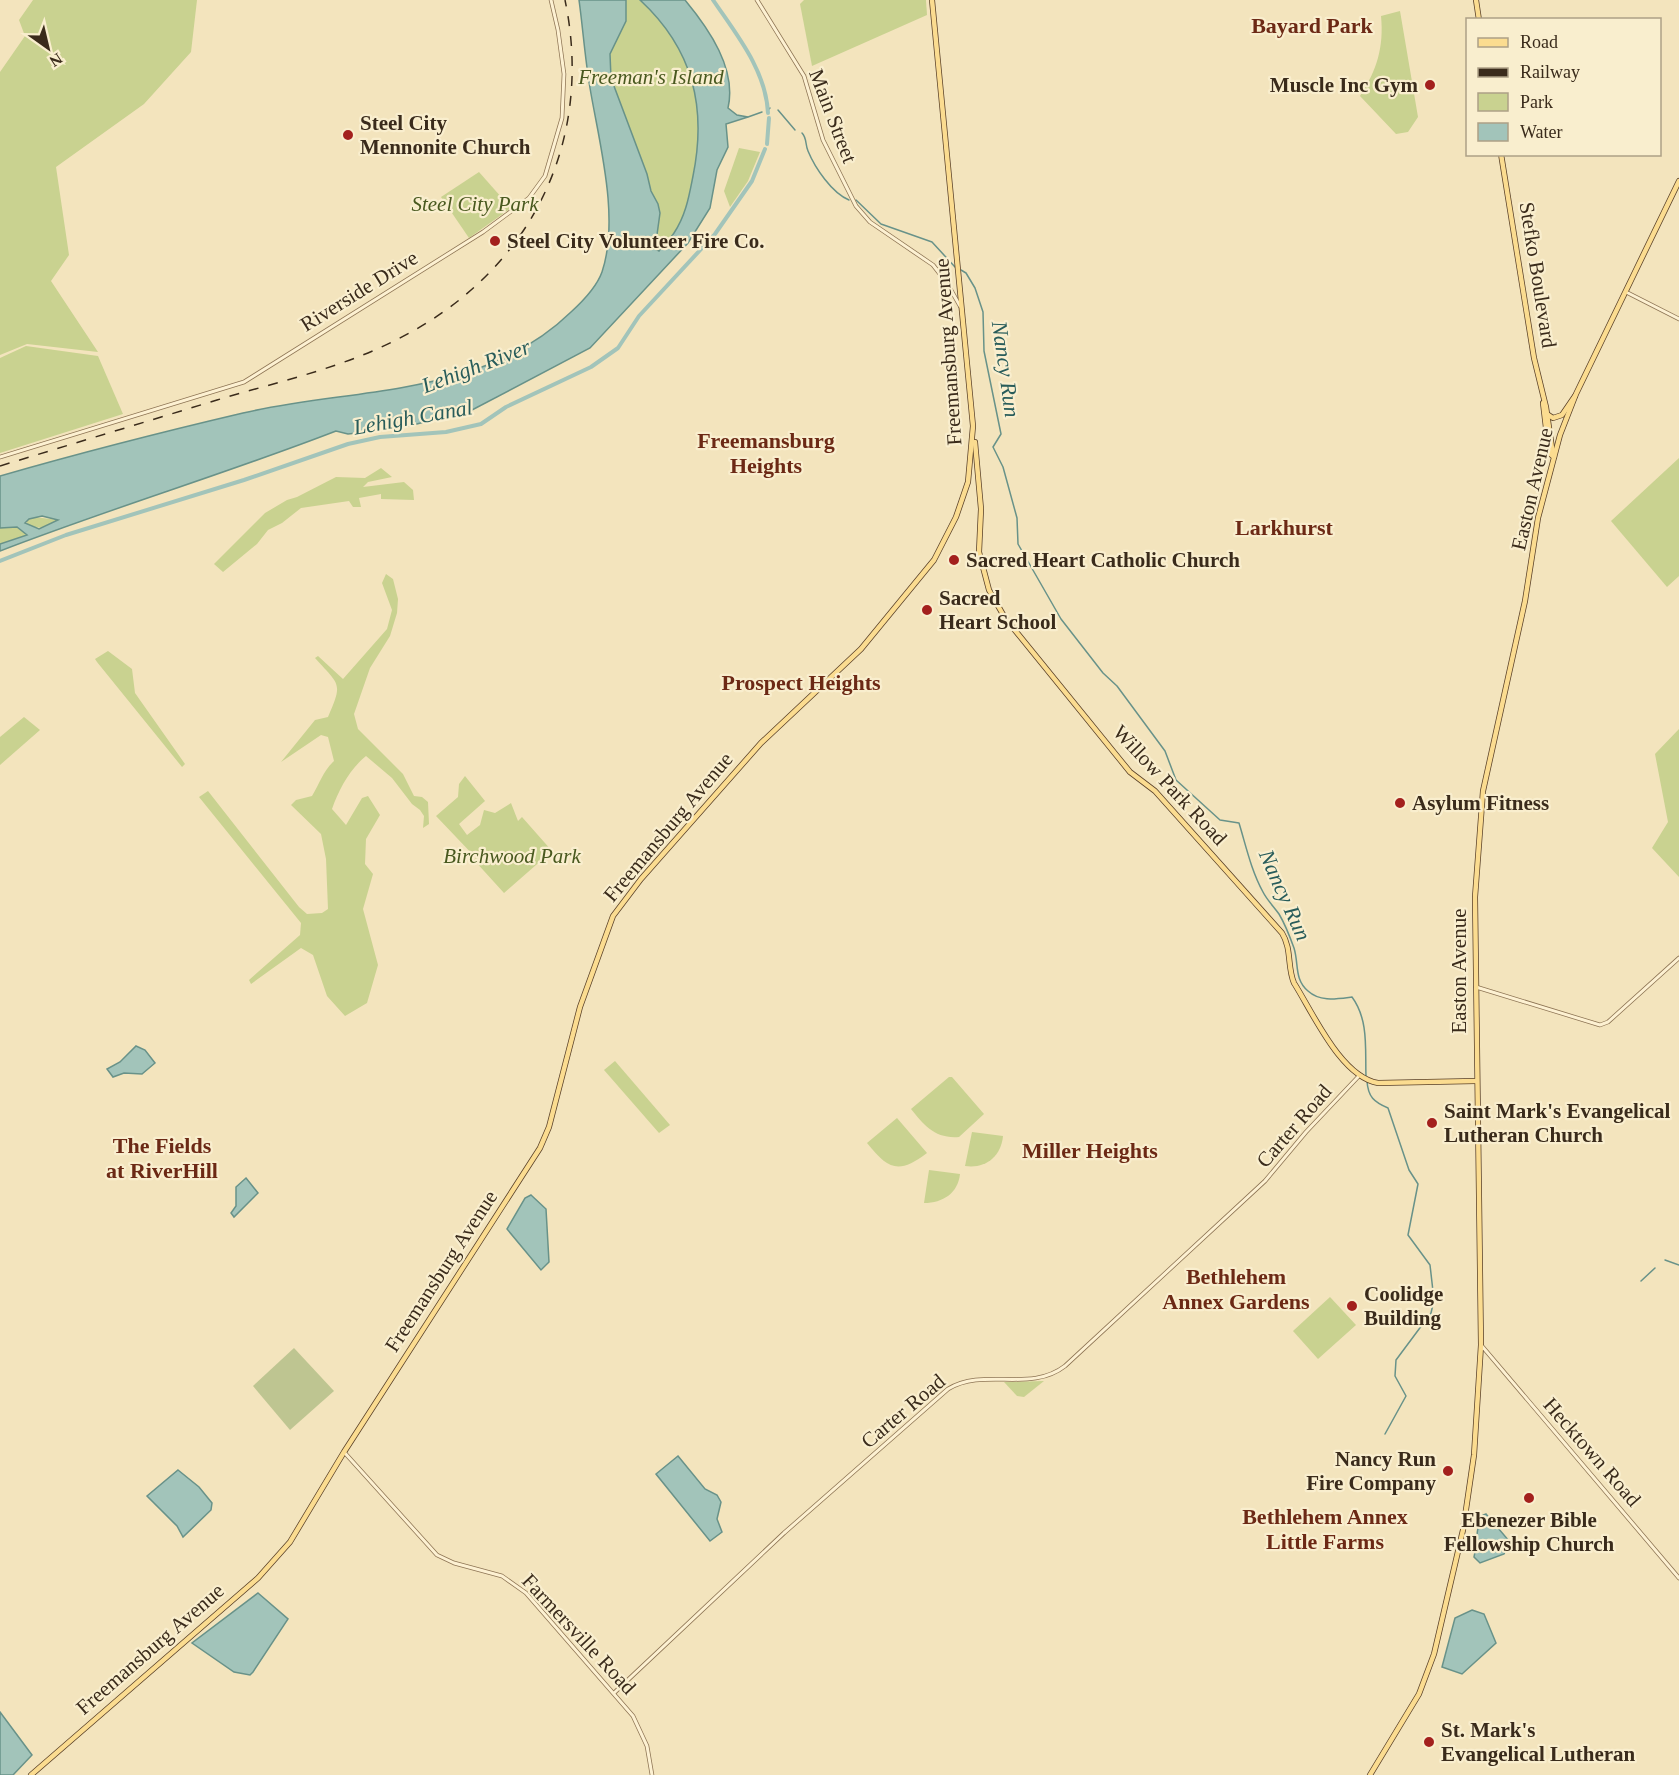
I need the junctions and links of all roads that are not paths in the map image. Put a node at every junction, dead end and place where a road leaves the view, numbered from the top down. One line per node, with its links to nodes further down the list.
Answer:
1 (551, 0): 15 (street, Riverside Drive)
2 (758, 0): 9 (street, Main Street)
3 (932, 0): 9 (main road, Freemansburg Avenue)
4 (1476, 0): 5 (main road)
5 (1479, 18)
6 (1501, 156): 12 (main road, Stefko Boulevard)
7 (1679, 181): 8 (main road, Easton Avenue)
8 (1626, 292): 10 (street); 11 (main road, Easton Avenue)
9 (962, 310): 14 (main road, Freemansburg Avenue)
10 (1679, 319)
11 (1576, 394): 13 (main road); 16 (main road, Easton Avenue)
12 (1543, 402): 13 (main road, Stefko Boulevard); 16 (main road, Stefko Boulevard)
13 (1547, 414): 16 (main road, Stefko Boulevard)
14 (973, 426): 19 (main road, Willow Park Road); 22 (main road, Freemansburg Avenue)
15 (0, 457)
16 (1554, 457): 18 (main road, Easton Avenue)
17 (1679, 958): 18 (street)
18 (1476, 987): 20 (main road, Easton Avenue)
19 (1360, 1078): 20 (main road, Willow Park Road); 24 (street, Carter Road)
20 (1476, 1081): 21 (main road, Easton Avenue)
21 (1481, 1345): 23 (street, Hecktown Road); 27 (main road, Easton Avenue)
22 (344, 1452): 24 (street, Farmersville Road); 25 (main road, Freemansburg Avenue)
23 (1679, 1578)
24 (614, 1693): 26 (street, Farmersville Road)
25 (31, 1775)
26 (652, 1775)
27 (1370, 1775)

